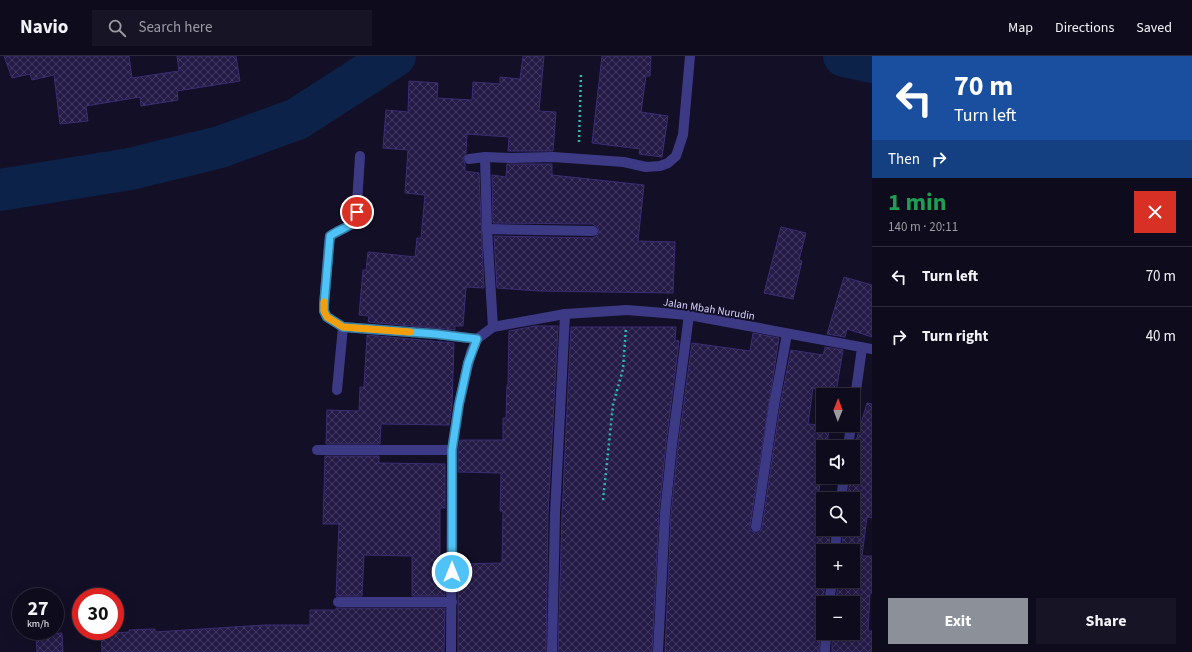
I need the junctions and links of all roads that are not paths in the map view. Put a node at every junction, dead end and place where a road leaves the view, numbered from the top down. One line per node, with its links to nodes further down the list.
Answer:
1 (690, 56): 3 (street)
2 (360, 156): 9 (street)
3 (486, 157): 4 (street); 5 (street)
4 (469, 159)
5 (487, 229): 6 (street); 10 (street)
6 (593, 231)
7 (565, 314): 8 (street, Jalan Mbah Nurudin); 10 (street, Jalan Mbah Nurudin); 23 (street)
8 (689, 316): 11 (street, Jalan Mbah Nurudin); 24 (street)
9 (343, 327): 12 (street); 15 (street)
10 (493, 327): 12 (street)
11 (787, 334): 13 (street, Jalan Mbah Nurudin); 18 (street)
12 (477, 339): 17 (street)
13 (867, 349): 14 (street)
14 (858, 388)
15 (338, 390)
16 (317, 450): 17 (street)
17 (452, 450): 20 (street)
18 (756, 527)
19 (338, 602): 20 (street)
20 (452, 602): 22 (street)
21 (826, 640): 25 (street)
22 (451, 652)
23 (552, 652)
24 (658, 652)
25 (825, 652)

